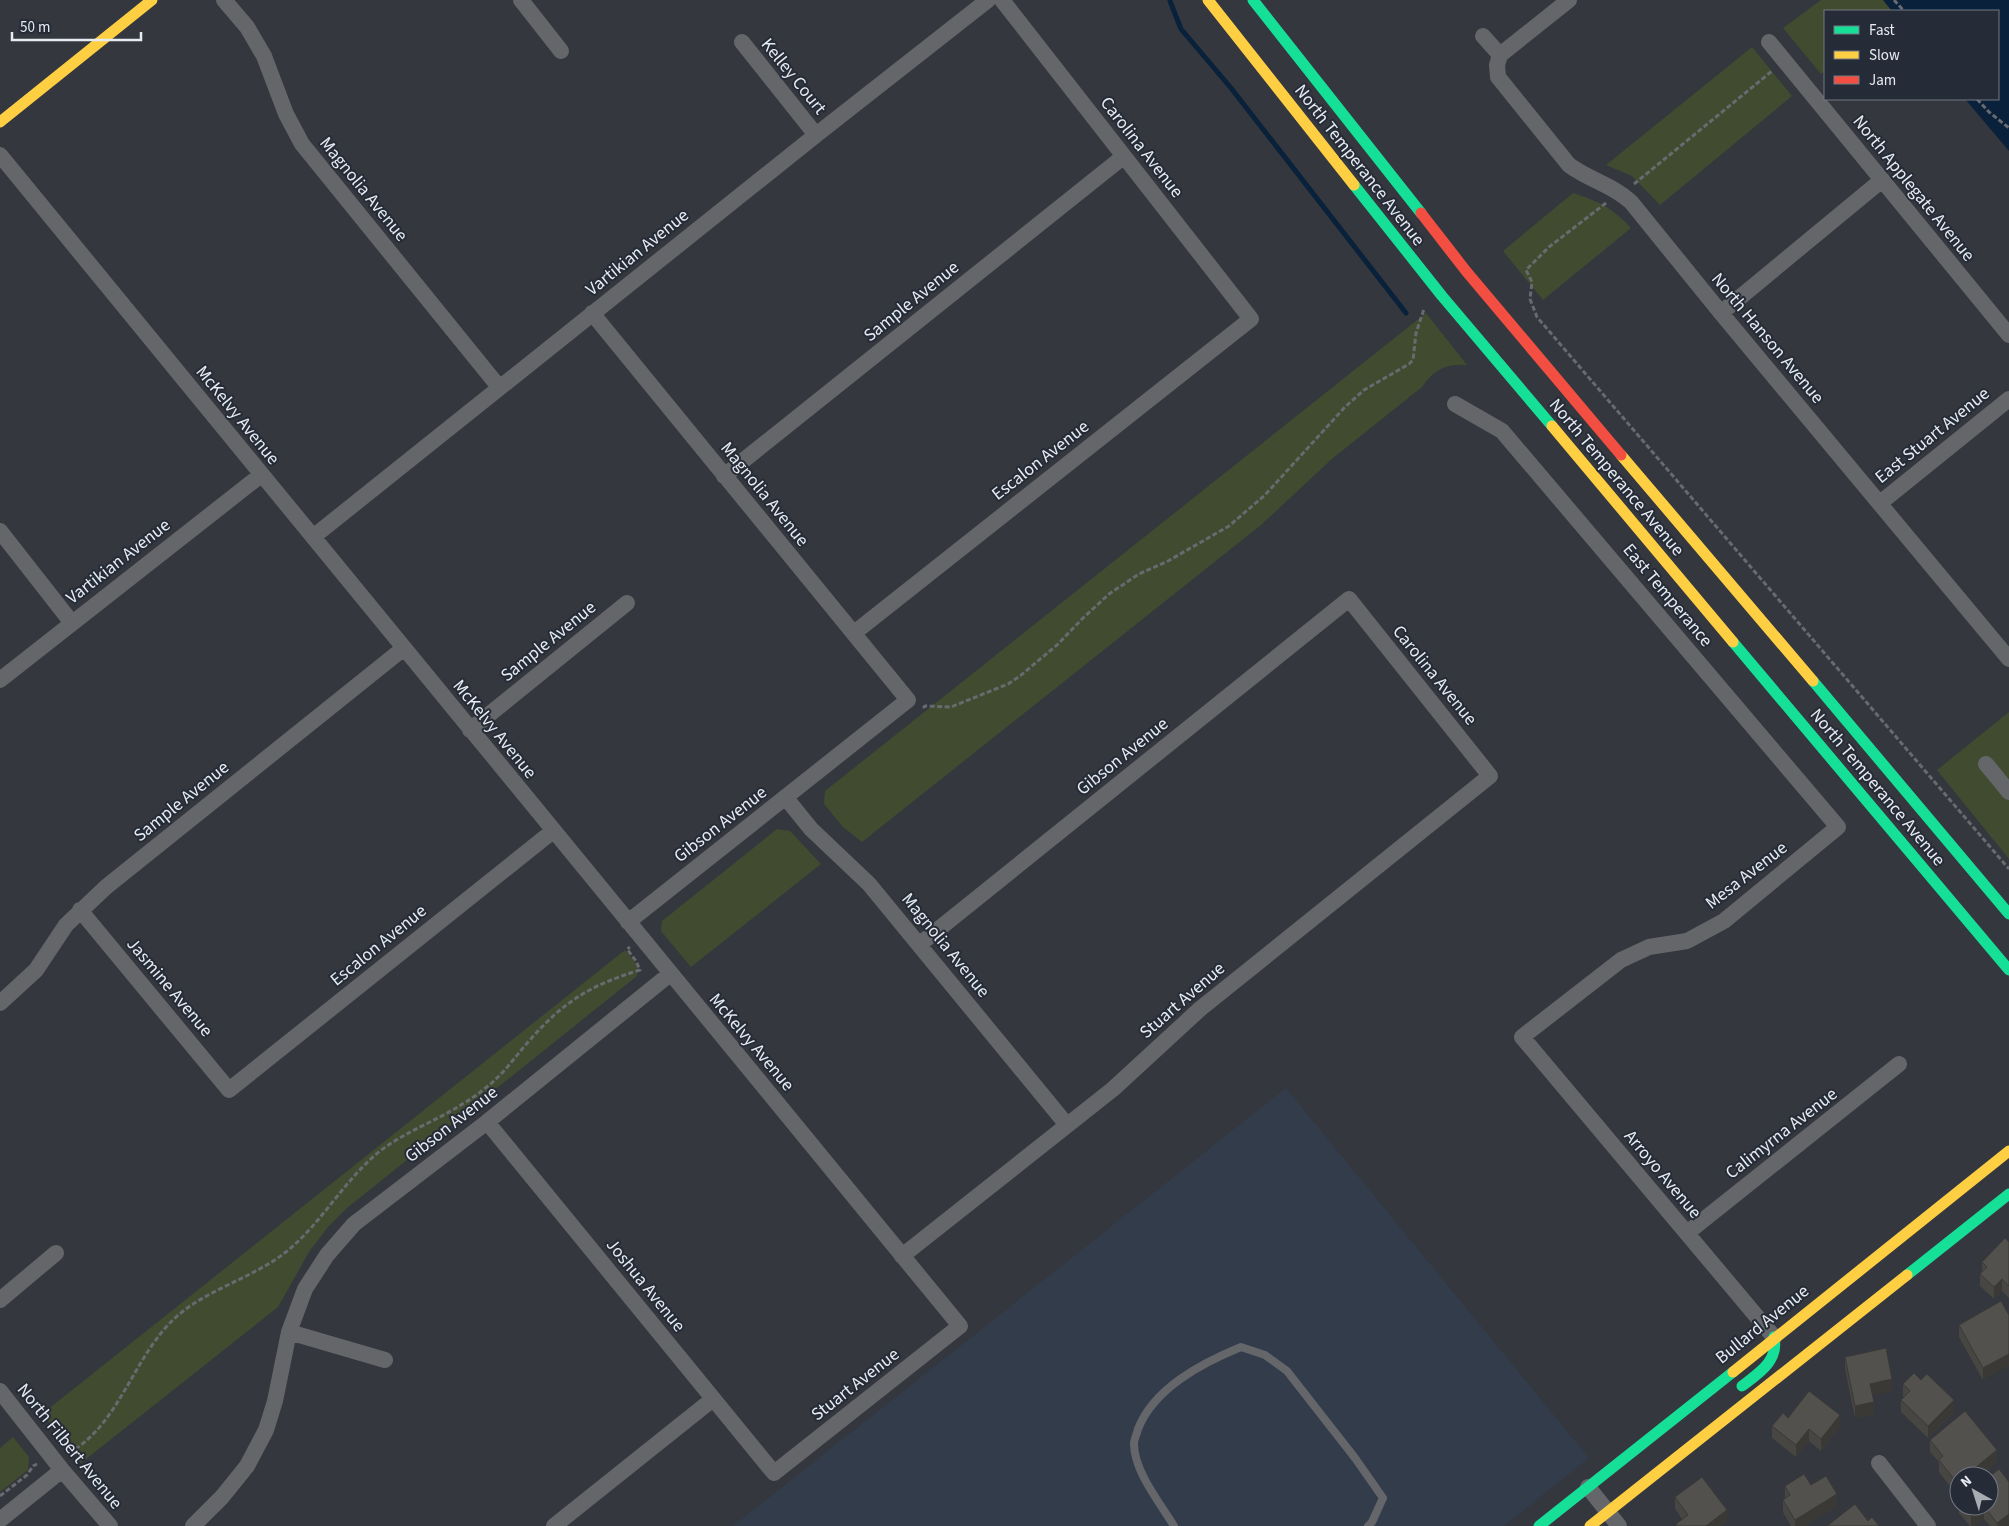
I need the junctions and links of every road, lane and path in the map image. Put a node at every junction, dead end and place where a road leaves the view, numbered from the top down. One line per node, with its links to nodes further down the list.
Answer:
1 (152, 0): 18 (main road)
2 (224, 0): 31 (street, Magnolia Avenue)
3 (521, 0): 14 (street)
4 (988, 0): 20 (street, Vartikian Avenue)
5 (1002, 0): 22 (street, Carolina Avenue)
6 (1208, 0): 60 (main road, North Temperance Avenue)
7 (1253, 0): 56 (main road, North Temperance Avenue)
8 (1569, 0): 15 (street)
9 (1894, 0): 10 (path)
10 (1903, 10)
11 (1483, 36): 15 (street)
12 (742, 42): 20 (street, Kelley Court)
13 (1769, 42): 16 (street, North Applegate Avenue)
14 (561, 51)
15 (1500, 55): 28 (street, North Hanson Avenue)
16 (1785, 62): 23 (street, North Applegate Avenue); 24 (path)
17 (1978, 100): 19 (path)
18 (0, 122)
19 (2009, 128)
20 (816, 134): 27 (street, Vartikian Avenue)
21 (0, 155): 34 (street, McKelvy Avenue)
22 (1123, 157): 29 (street, Carolina Avenue); 35 (street, Sample Avenue)
23 (1882, 180): 28 (street); 30 (street, North Applegate Avenue)
24 (1635, 183)
25 (1606, 203): 54 (path)
26 (1424, 309): 46 (path)
27 (592, 313): 31 (street, Vartikian Avenue); 35 (street, Magnolia Avenue)
28 (1721, 314): 36 (street, North Hanson Avenue)
29 (1250, 319): 42 (street, Escalon Avenue)
30 (2009, 335)
31 (499, 387): 38 (street, Vartikian Avenue)
32 (2009, 399): 36 (street, East Stuart Avenue)
33 (1455, 404): 52 (street, East Temperance)
34 (261, 475): 38 (street, McKelvy Avenue); 41 (street, Vartikian Avenue)
35 (724, 476): 42 (street, Magnolia Avenue)
36 (1880, 503): 44 (street, North Hanson Avenue)
37 (0, 532): 41 (street)
38 (313, 537): 43 (street, McKelvy Avenue)
39 (1349, 599): 49 (street, Carolina Avenue); 59 (street, Gibson Avenue)
40 (627, 603): 47 (street, Sample Avenue)
41 (72, 623): 45 (street, Vartikian Avenue)
42 (854, 633): 46 (street, Magnolia Avenue)
43 (404, 648): 47 (street, McKelvy Avenue); 55 (street, Sample Avenue)
44 (2009, 659)
45 (0, 680)
46 (913, 706): 51 (street, Gibson Avenue)
47 (470, 730): 53 (street, McKelvy Avenue)
48 (1986, 764): 50 (street)
49 (1490, 776): 67 (street, Stuart Avenue)
50 (2009, 792)
51 (786, 798): 57 (street, Gibson Avenue); 59 (street, Magnolia Avenue)
52 (1838, 827): 63 (street, Mesa Avenue)
53 (553, 831): 57 (street, McKelvy Avenue); 65 (street, Escalon Avenue)
54 (2009, 869)
55 (80, 910): 62 (street, Sample Avenue); 65 (street, Jasmine Avenue)
56 (2009, 914)
57 (628, 922): 58 (street, McKelvy Avenue)
58 (640, 938): 61 (street, McKelvy Avenue); 84 (path)
59 (920, 944): 67 (street, Magnolia Avenue)
60 (2009, 970)
61 (670, 974): 66 (street, Gibson Avenue); 72 (street, McKelvy Avenue)
62 (0, 1003)
63 (1522, 1037): 70 (street, Arroyo Avenue)
64 (1899, 1064): 70 (street, Calimyrna Avenue)
65 (229, 1090)
66 (487, 1122): 75 (street, Gibson Avenue); 80 (street, Joshua Avenue)
67 (1067, 1125): 72 (street, Stuart Avenue)
68 (2009, 1151): 76 (main road, Bullard Avenue)
69 (2009, 1194): 82 (main road)
70 (1687, 1233): 76 (street, Arroyo Avenue)
71 (56, 1253): 73 (street)
72 (902, 1256): 74 (street, McKelvy Avenue)
73 (0, 1300)
74 (960, 1326): 85 (street, Stuart Avenue)
75 (289, 1332): 77 (street); 91 (street, Gibson Avenue)
76 (1774, 1337): 79 (main road); 86 (main road, Bullard Avenue)
77 (385, 1360)
78 (0, 1391): 84 (street, North Filbert Avenue)
79 (1731, 1395)
80 (713, 1400): 85 (street, Joshua Avenue); 92 (street)
81 (1715, 1414): 82 (main road)
82 (1708, 1431): 88 (main road)
83 (1879, 1463): 98 (street)
84 (58, 1464): 87 (path); 89 (street); 90 (street, North Filbert Avenue)
85 (774, 1473)
86 (1588, 1487): 88 (street); 95 (main road, Bullard Avenue)
87 (0, 1496)
88 (1608, 1512): 96 (main road); 97 (street)
89 (0, 1520)
90 (110, 1526)
91 (193, 1526)
92 (554, 1526)
93 (1174, 1526): 94 (lane)
94 (1368, 1526)
95 (1539, 1526)
96 (1590, 1526)
97 (1619, 1526)
98 (1928, 1526)

